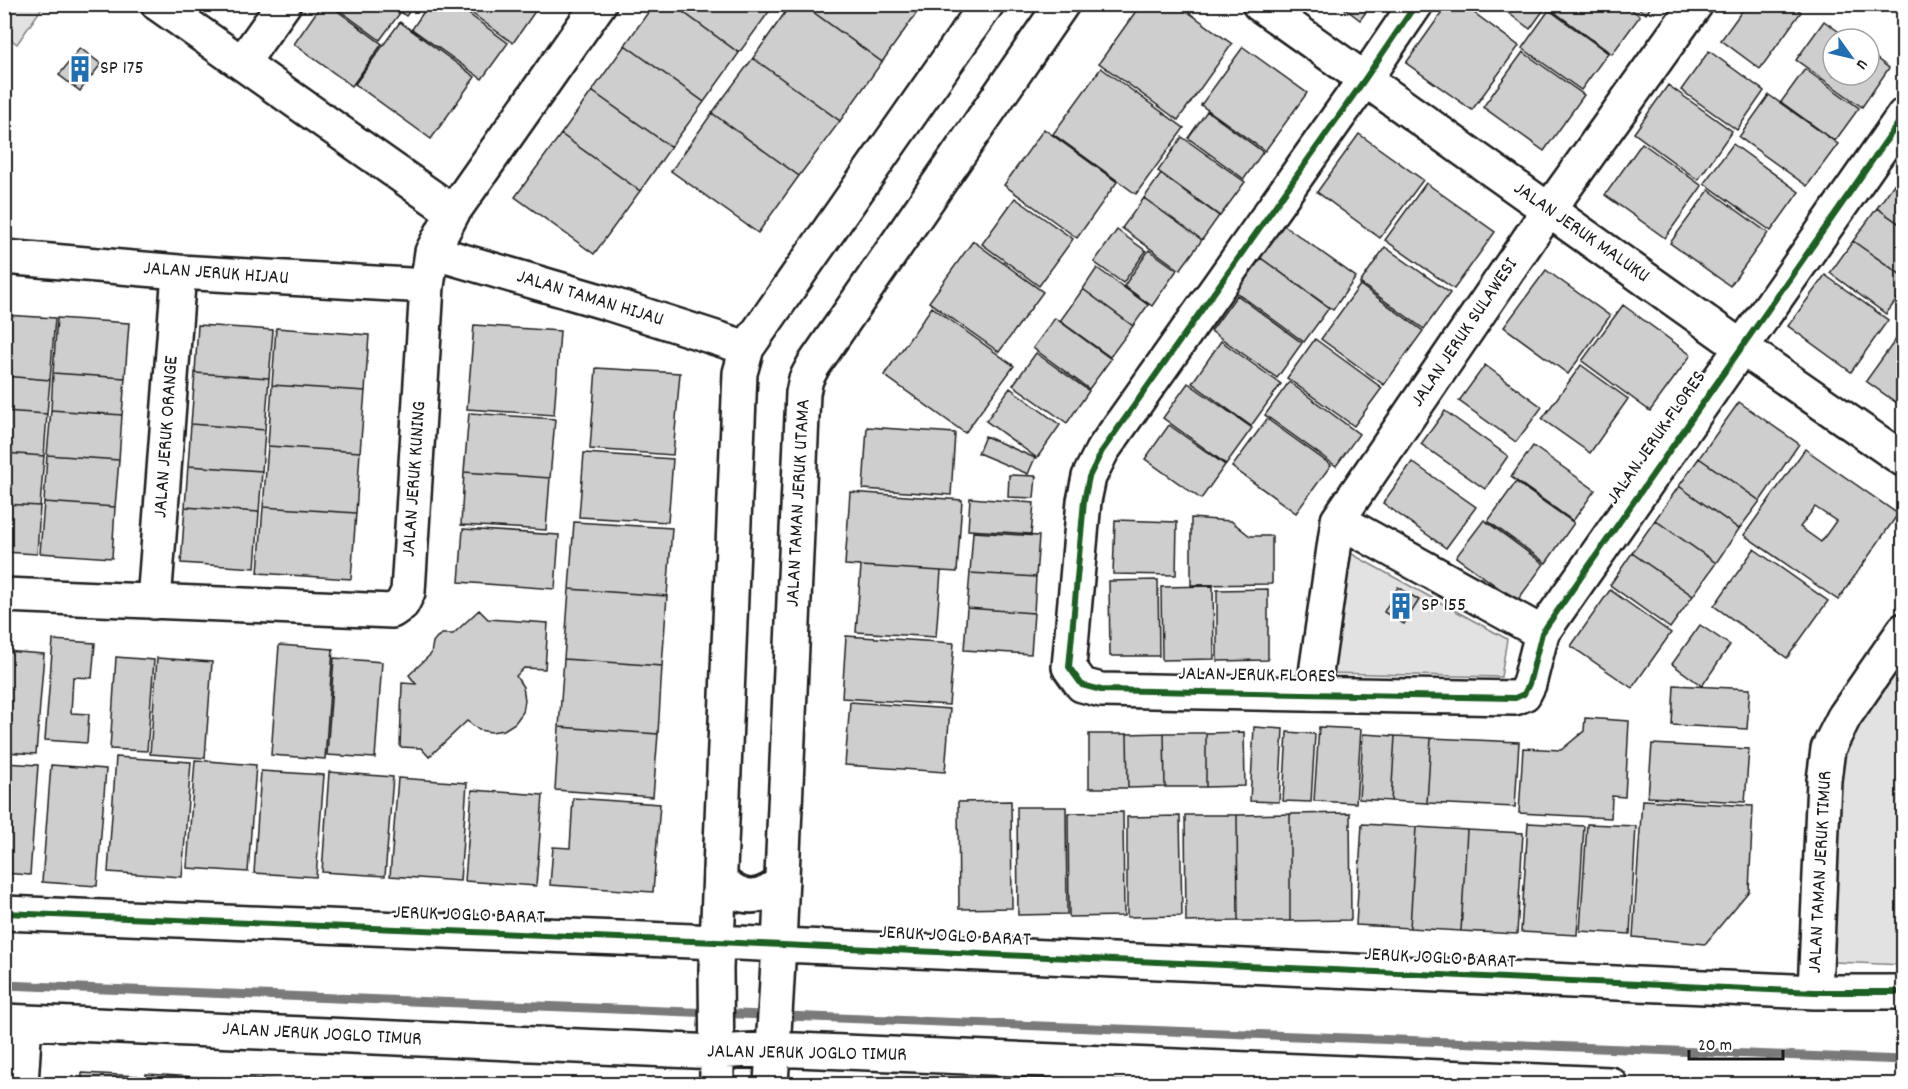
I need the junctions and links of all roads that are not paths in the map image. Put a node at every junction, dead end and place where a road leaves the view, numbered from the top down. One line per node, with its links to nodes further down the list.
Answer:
1 (158, 4): 9 (street)
2 (284, 4): 9 (street)
3 (598, 4): 13 (street, JALAN JERUK KUNING)
4 (987, 4): 19 (street)
5 (1062, 4): 28 (street, JALAN TAMAN JERUK UTAMA)
6 (1259, 4): 10 (street, JALAN JERUK MALUKU)
7 (1416, 4): 10 (street, JALAN JERUK FLORES)
8 (1696, 4): 12 (street, JALAN JERUK SULAWESI)
9 (242, 63): 13 (street)
10 (1365, 79): 12 (street, JALAN JERUK MALUKU); 26 (street, JALAN JERUK FLORES)
11 (1904, 115): 18 (street, JALAN JERUK FLORES)
12 (1548, 211): 18 (street, JALAN JERUK MALUKU); 21 (street, JALAN JERUK SULAWESI)
13 (453, 212): 14 (street, JALAN JERUK KUNING)
14 (432, 252): 17 (street, JALAN JERUK KUNING); 19 (street, JALAN TAMAN HIJAU)
15 (4, 257): 16 (street, JALAN JERUK HIJAU)
16 (179, 272): 17 (street, JALAN JERUK HIJAU); 23 (street, JALAN JERUK ORANGE)
17 (427, 286): 23 (street, JALAN JERUK KUNING)
18 (1741, 347): 20 (street, JALAN JERUK MALUKU); 25 (street, JALAN JERUK FLORES)
19 (747, 348): 27 (street)
20 (1904, 460)
21 (1338, 520): 25 (street); 26 (street, JALAN JERUK SULAWESI)
22 (4, 595): 23 (street, JALAN JERUK KUNING)
23 (154, 602)
24 (1904, 630): 32 (street, JALAN TAMAN JERUK TIMUR)
25 (1542, 633): 26 (street, JALAN JERUK FLORES)
26 (1313, 694)
27 (720, 880): 28 (street); 30 (street)
28 (782, 882): 31 (street, JALAN TAMAN JERUK UTAMA)
29 (4, 913): 30 (street, JERUK JOGLO BARAT)
30 (716, 956): 31 (street, JERUK JOGLO BARAT); 36 (street)
31 (778, 959): 32 (street, JERUK JOGLO BARAT); 35 (street, JALAN TAMAN JERUK UTAMA)
32 (1815, 992): 33 (street, JERUK JOGLO BARAT)
33 (1904, 993)
34 (15, 1022): 36 (street, JALAN JERUK JOGLO TIMUR); 37 (street)
35 (773, 1037): 36 (street, JALAN JERUK JOGLO TIMUR); 39 (street, JALAN TAMAN JERUK UTAMA); 40 (street, JALAN JERUK JOGLO TIMUR)
36 (716, 1038): 38 (street)
37 (21, 1084)
38 (717, 1084)
39 (771, 1084)
40 (1610, 1084)

